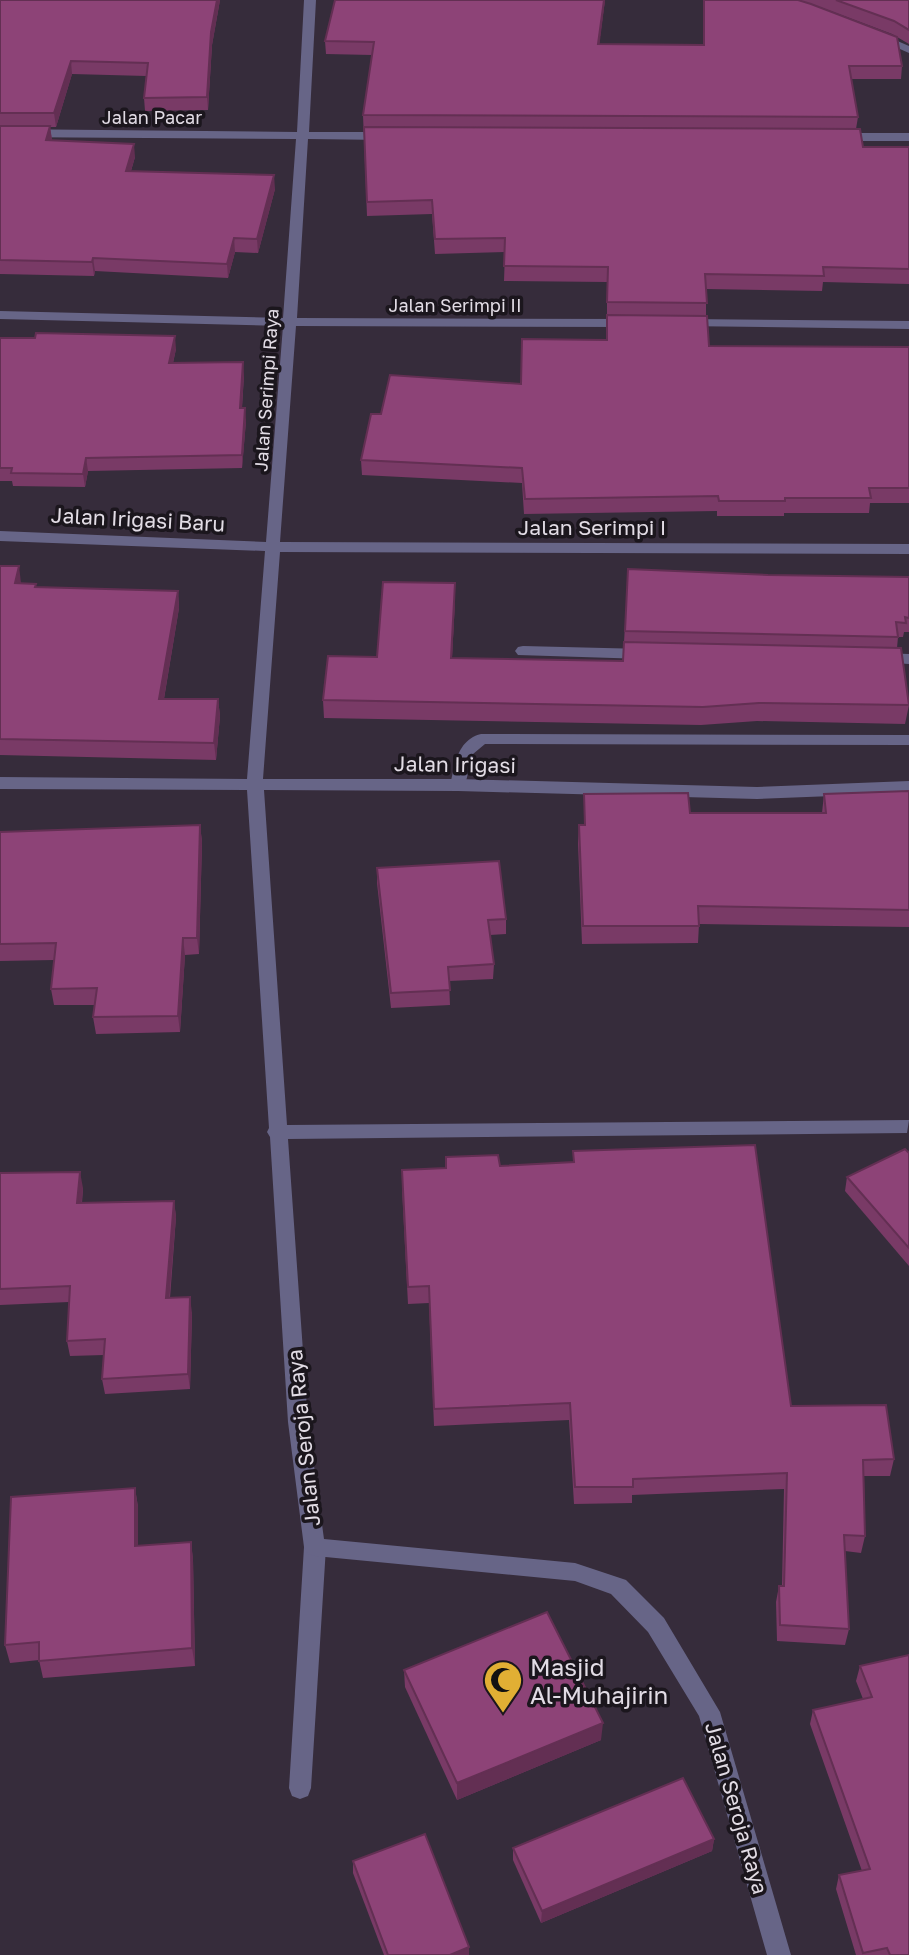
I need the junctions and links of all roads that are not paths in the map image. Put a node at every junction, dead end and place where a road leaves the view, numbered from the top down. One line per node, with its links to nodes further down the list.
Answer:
1 (310, 0): 5 (street, Jalan Serimpi Raya)
2 (865, 30): 3 (street)
3 (909, 50)
4 (0, 133): 5 (street, Jalan Pacar)
5 (303, 135): 6 (street, Jalan Pacar); 10 (street, Jalan Serimpi Raya)
6 (400, 135)
7 (832, 137): 8 (street)
8 (909, 137)
9 (0, 315): 10 (street, Jalan Serimpi II)
10 (290, 322): 11 (street, Jalan Serimpi II); 15 (street, Jalan Serimpi Raya)
11 (649, 323)
12 (677, 323): 13 (street)
13 (909, 325)
14 (0, 536): 15 (street, Jalan Irigasi Baru)
15 (274, 547): 16 (street, Jalan Serimpi I); 23 (street, Jalan Serimpi Raya)
16 (909, 549)
17 (523, 652): 18 (street)
18 (665, 654)
19 (868, 658): 20 (street)
20 (909, 659)
21 (909, 740): 24 (street)
22 (0, 783): 23 (street, Jalan Irigasi)
23 (255, 783): 24 (street, Jalan Irigasi); 27 (street, Jalan Seroja Raya)
24 (458, 785): 25 (street, Jalan Irigasi)
25 (909, 787)
26 (907, 1126): 27 (street)
27 (276, 1132): 28 (street, Jalan Seroja Raya)
28 (315, 1548): 29 (street); 30 (street, Jalan Seroja Raya)
29 (300, 1788)
30 (779, 1955)

